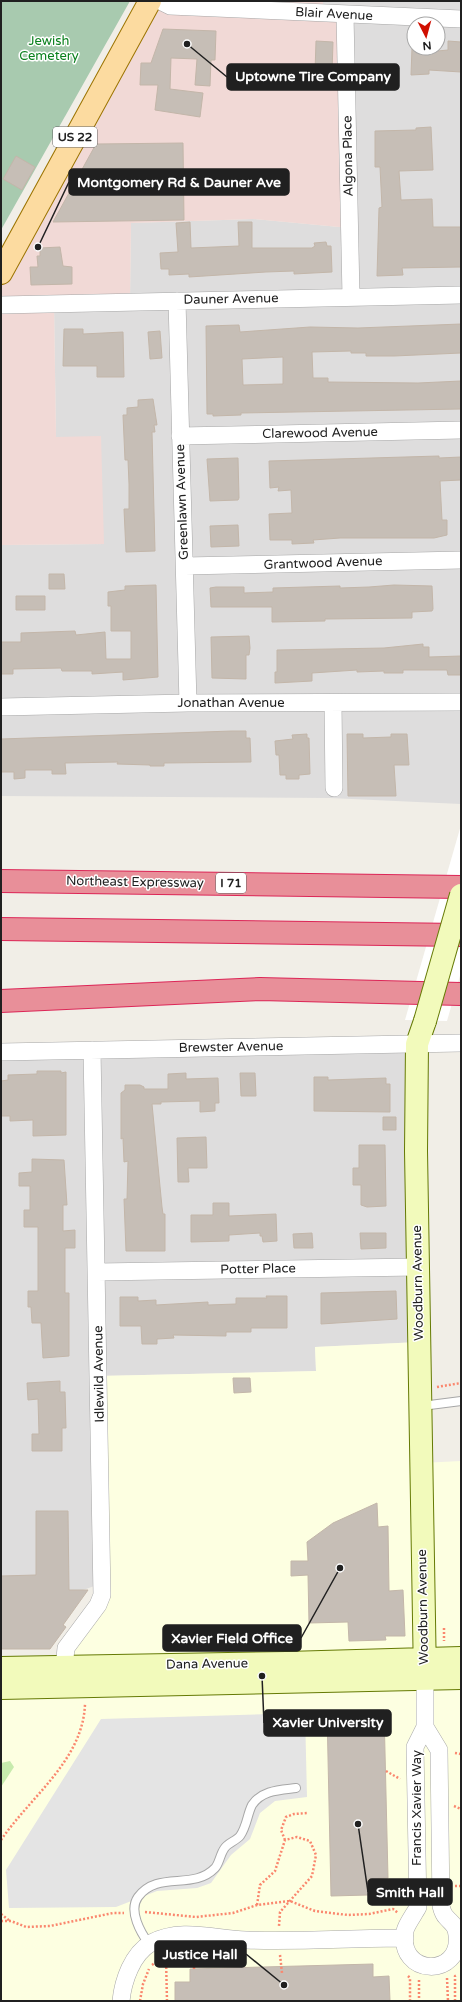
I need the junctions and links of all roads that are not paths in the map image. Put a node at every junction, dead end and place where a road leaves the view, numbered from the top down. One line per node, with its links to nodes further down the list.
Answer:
1 (150, 1): 5 (main road, US 22)
2 (160, 1): 3 (street, Blair Avenue)
3 (345, 15): 4 (street, Blair Avenue); 7 (street, Algona Place)
4 (461, 19)
5 (1, 273)
6 (461, 295): 7 (street, Dauner Avenue)
7 (351, 296): 8 (street, Dauner Avenue)
8 (177, 301): 9 (street, Dauner Avenue); 11 (street, Greenlawn Avenue)
9 (1, 305)
10 (461, 430): 11 (street, Clarewood Avenue)
11 (180, 436): 13 (street, Greenlawn Avenue)
12 (461, 560): 13 (street, Grantwood Avenue)
13 (185, 566): 15 (street, Greenlawn Avenue)
14 (461, 702): 16 (street, Jonathan Avenue)
15 (188, 703): 16 (street, Jonathan Avenue); 17 (street, Jonathan Avenue)
16 (333, 703): 18 (street)
17 (1, 707)
18 (334, 788)
19 (1, 881): 20 (highway, Northeast Expressway / I 71)
20 (461, 887)
21 (461, 895): 27 (street, Woodburn Avenue, bridge)
22 (1, 929): 23 (highway)
23 (461, 935)
24 (461, 994): 25 (highway)
25 (1, 1001)
26 (461, 1043): 27 (street, Brewster Avenue)
27 (417, 1044): 28 (street, Brewster Avenue); 30 (street, Woodburn Avenue)
28 (92, 1050): 29 (street, Brewster Avenue); 31 (street, Idlewild Avenue)
29 (1, 1052)
30 (418, 1267): 31 (street, Potter Place); 33 (street, Woodburn Avenue)
31 (98, 1272): 37 (street, Idlewild Avenue)
32 (461, 1401): 33 (lane)
33 (420, 1406): 36 (street, Woodburn Avenue)
34 (461, 1658): 36 (street, Dana Avenue)
35 (1, 1668): 37 (street, Dana Avenue)
36 (425, 1668): 37 (street, Dana Avenue); 38 (street, Dana Avenue); 40 (street, Francis Xavier Way)
37 (63, 1676): 39 (street, Dana Avenue)
38 (461, 1678)
39 (1, 1688)
40 (425, 1727): 42 (street, Francis Xavier Way); 42 (street, Francis Xavier Way)
41 (296, 1788): 43 (lane)
42 (405, 1938): 43 (street)
43 (149, 1944): 44 (street)
44 (121, 2001)

